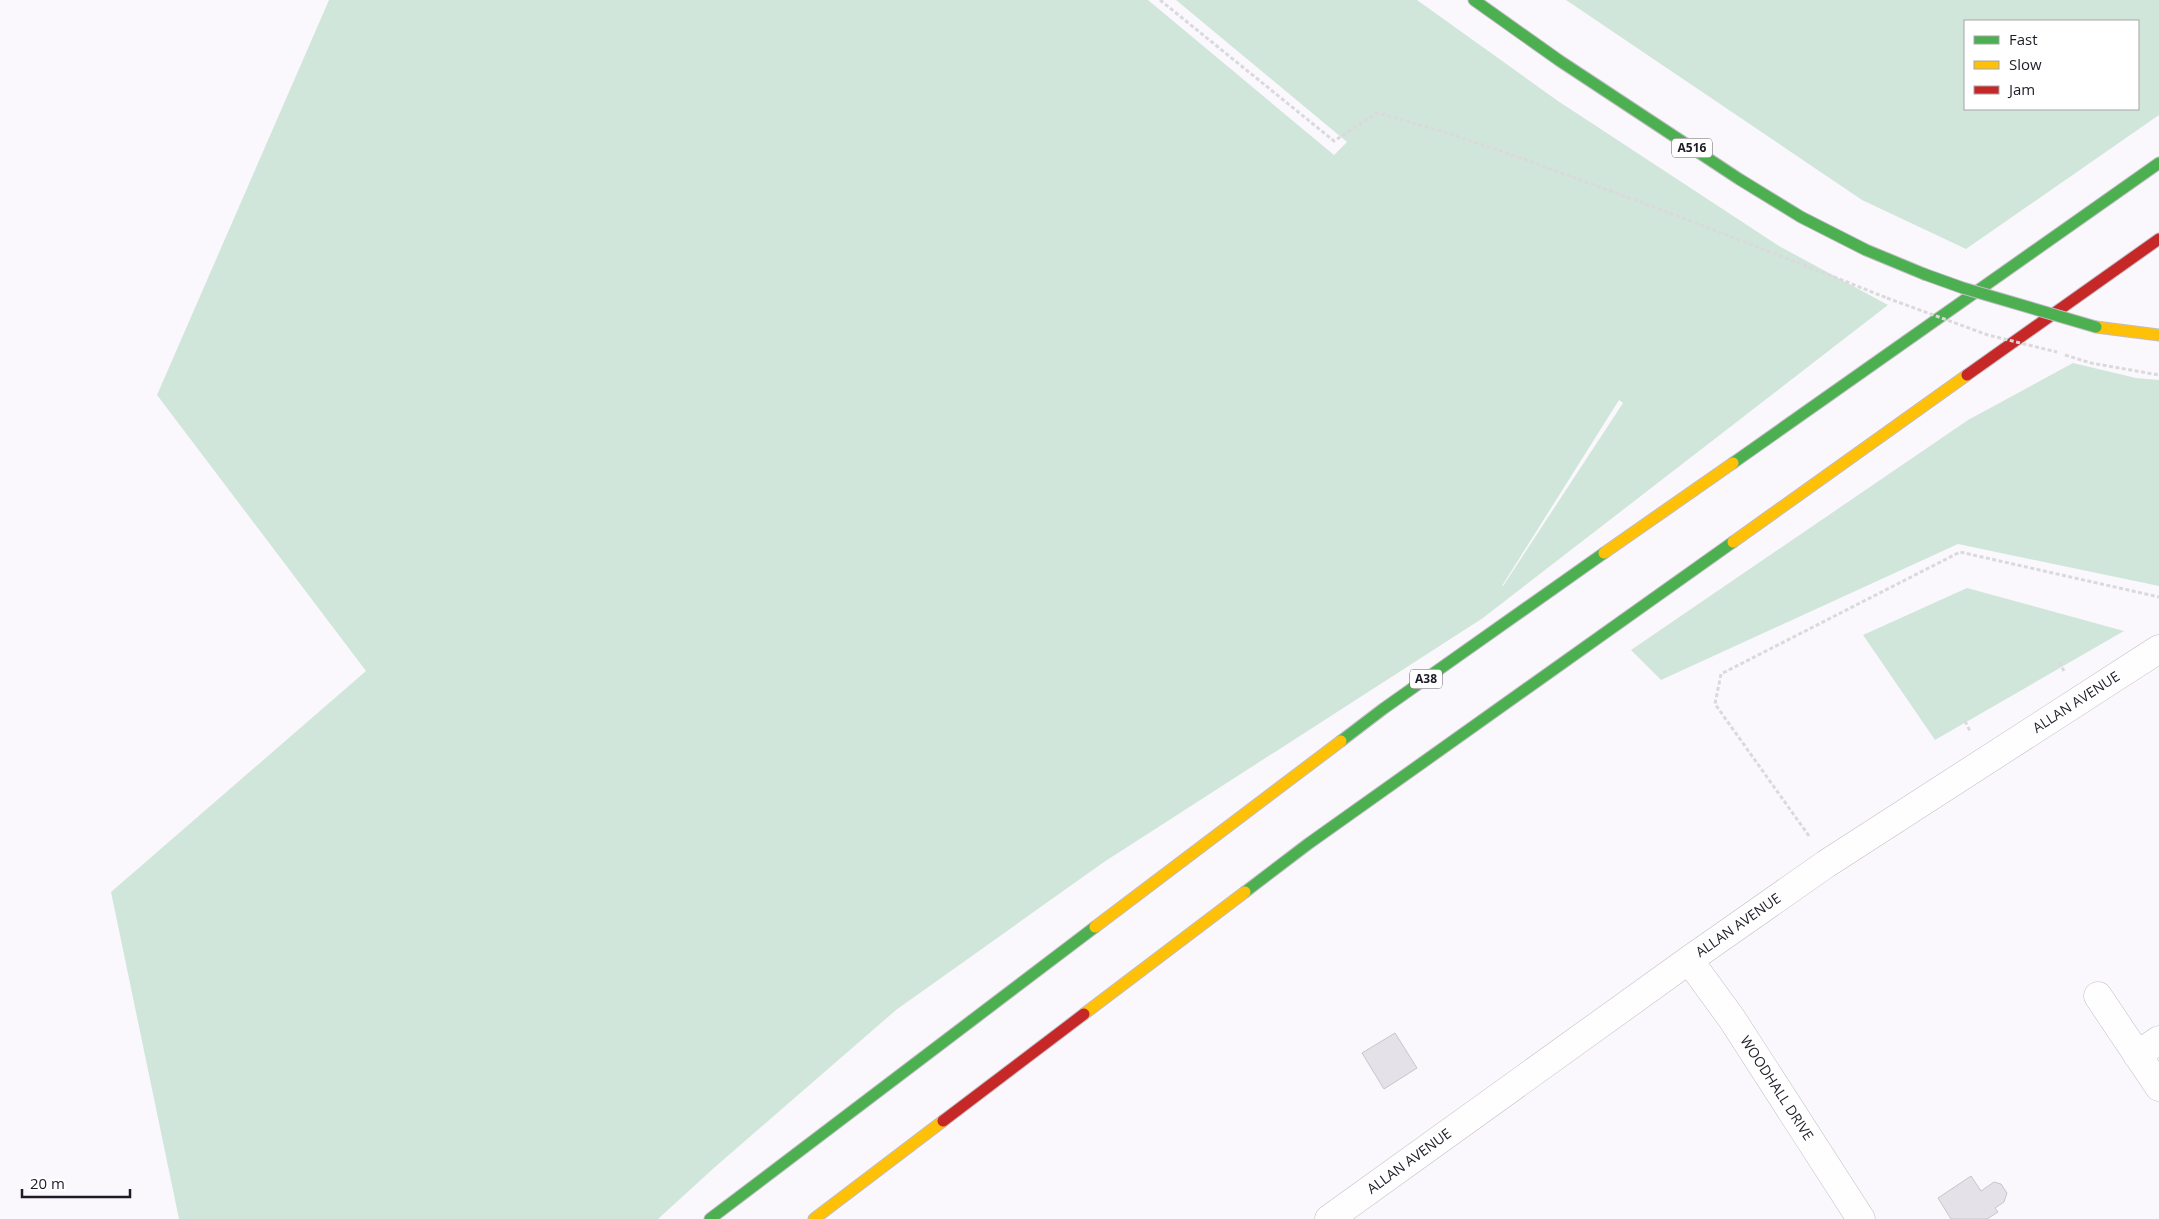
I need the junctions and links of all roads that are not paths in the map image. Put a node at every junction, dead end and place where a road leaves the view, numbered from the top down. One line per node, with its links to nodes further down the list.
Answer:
1 (1474, 0): 4 (highway, A516, bridge)
2 (2159, 163): 11 (highway, A38)
3 (2159, 239): 12 (highway)
4 (2159, 335)
5 (2159, 649): 6 (street, ALLAN AVENUE)
6 (1689, 960): 13 (street, ALLAN AVENUE); 14 (street, WOODHALL DRIVE)
7 (2098, 996): 9 (street)
8 (2159, 1040): 9 (street)
9 (2137, 1055): 10 (street)
10 (2159, 1088)
11 (710, 1219)
12 (814, 1219)
13 (1329, 1219)
14 (1861, 1219)

